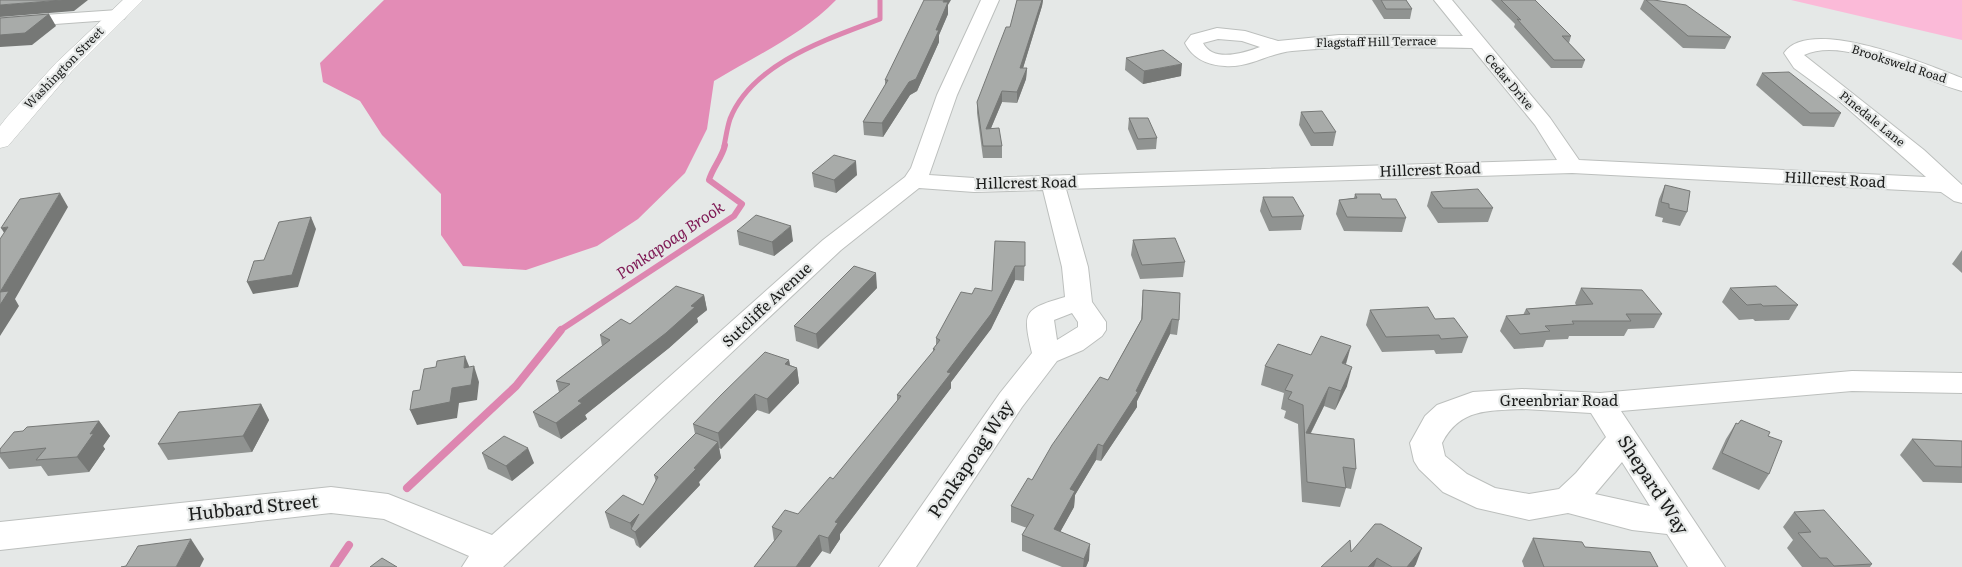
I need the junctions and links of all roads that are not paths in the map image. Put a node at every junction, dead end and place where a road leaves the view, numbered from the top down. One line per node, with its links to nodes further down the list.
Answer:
1 (134, 0): 4 (main road, Washington Street)
2 (990, 0): 12 (street, Sutcliffe Avenue)
3 (1443, 0): 6 (street, Cedar Drive)
4 (118, 15): 5 (street); 10 (main road, Washington Street)
5 (0, 23)
6 (1476, 42): 8 (street, Flagstaff Hill Terrace); 11 (street, Cedar Drive)
7 (1806, 45): 9 (street, Brooksweld Road); 14 (street, Pinedale Lane)
8 (1276, 47)
9 (1962, 85)
10 (0, 142)
11 (1572, 166): 13 (street, Hillcrest Road); 14 (street, Hillcrest Road)
12 (914, 181): 13 (street, Hillcrest Road); 23 (street, Sutcliffe Avenue)
13 (1053, 183): 15 (street)
14 (1954, 190)
15 (1079, 302): 16 (street); 16 (street)
16 (1048, 354): 24 (street, Ponkapoag Way)
17 (1962, 383): 18 (street, Greenbriar Road)
18 (1600, 403): 19 (street, Shepard Way); 20 (street, Greenbriar Road)
19 (1623, 438): 20 (street); 21 (street, Shepard Way)
20 (1568, 500): 21 (street)
21 (1676, 522): 25 (street, Shepard Way)
22 (0, 536): 23 (street, Hubbard Street)
23 (488, 560)
24 (897, 567)
25 (1707, 567)

